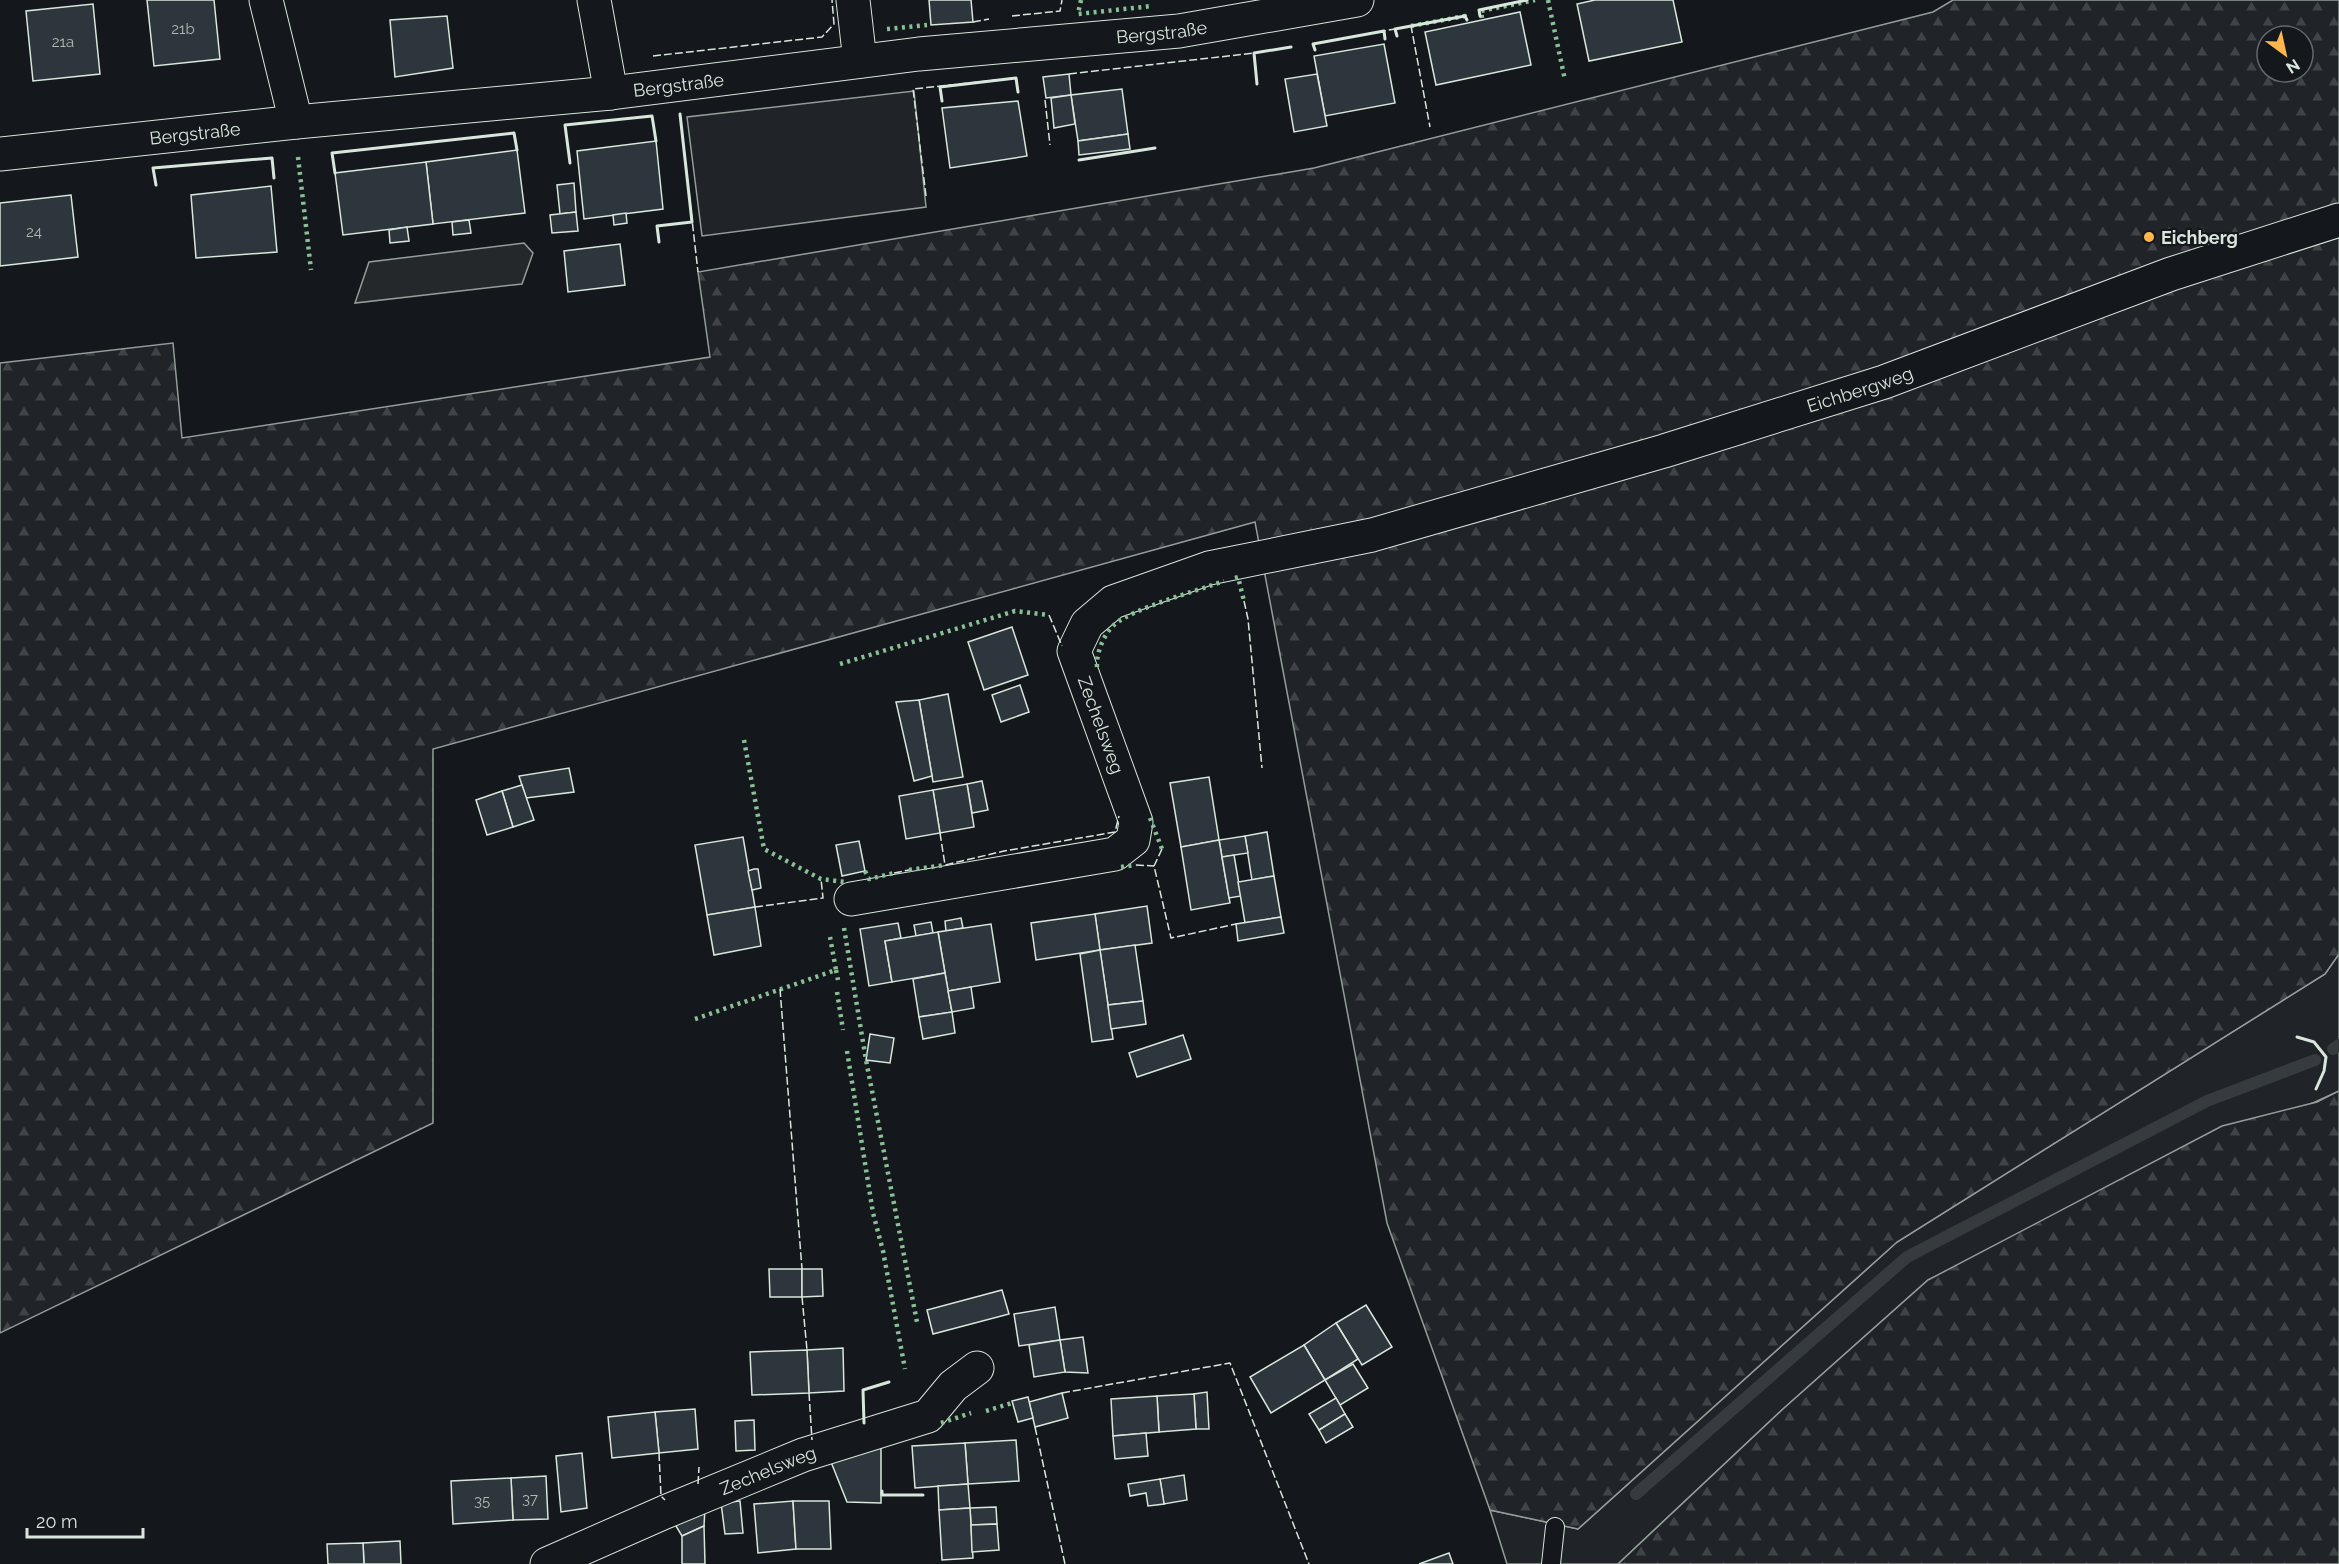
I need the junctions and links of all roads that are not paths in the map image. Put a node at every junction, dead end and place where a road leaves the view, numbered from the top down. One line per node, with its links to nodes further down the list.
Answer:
1 (266, 0): 8 (street)
2 (594, 0): 7 (street)
3 (853, 0): 6 (street)
4 (1357, 0): 5 (street, Bergstraße)
5 (1246, 9): 6 (street, Bergstraße)
6 (860, 61): 7 (street, Bergstraße)
7 (611, 93): 8 (street, Bergstraße)
8 (296, 122): 9 (street, Bergstraße)
9 (0, 154)
10 (2339, 220): 11 (street, Eichbergweg)
11 (1372, 535): 12 (street, Zechelsweg)
12 (851, 899)
13 (977, 1368): 15 (street, Zechelsweg)
14 (1555, 1527): 16 (lane)
15 (547, 1564)
16 (1551, 1564)

